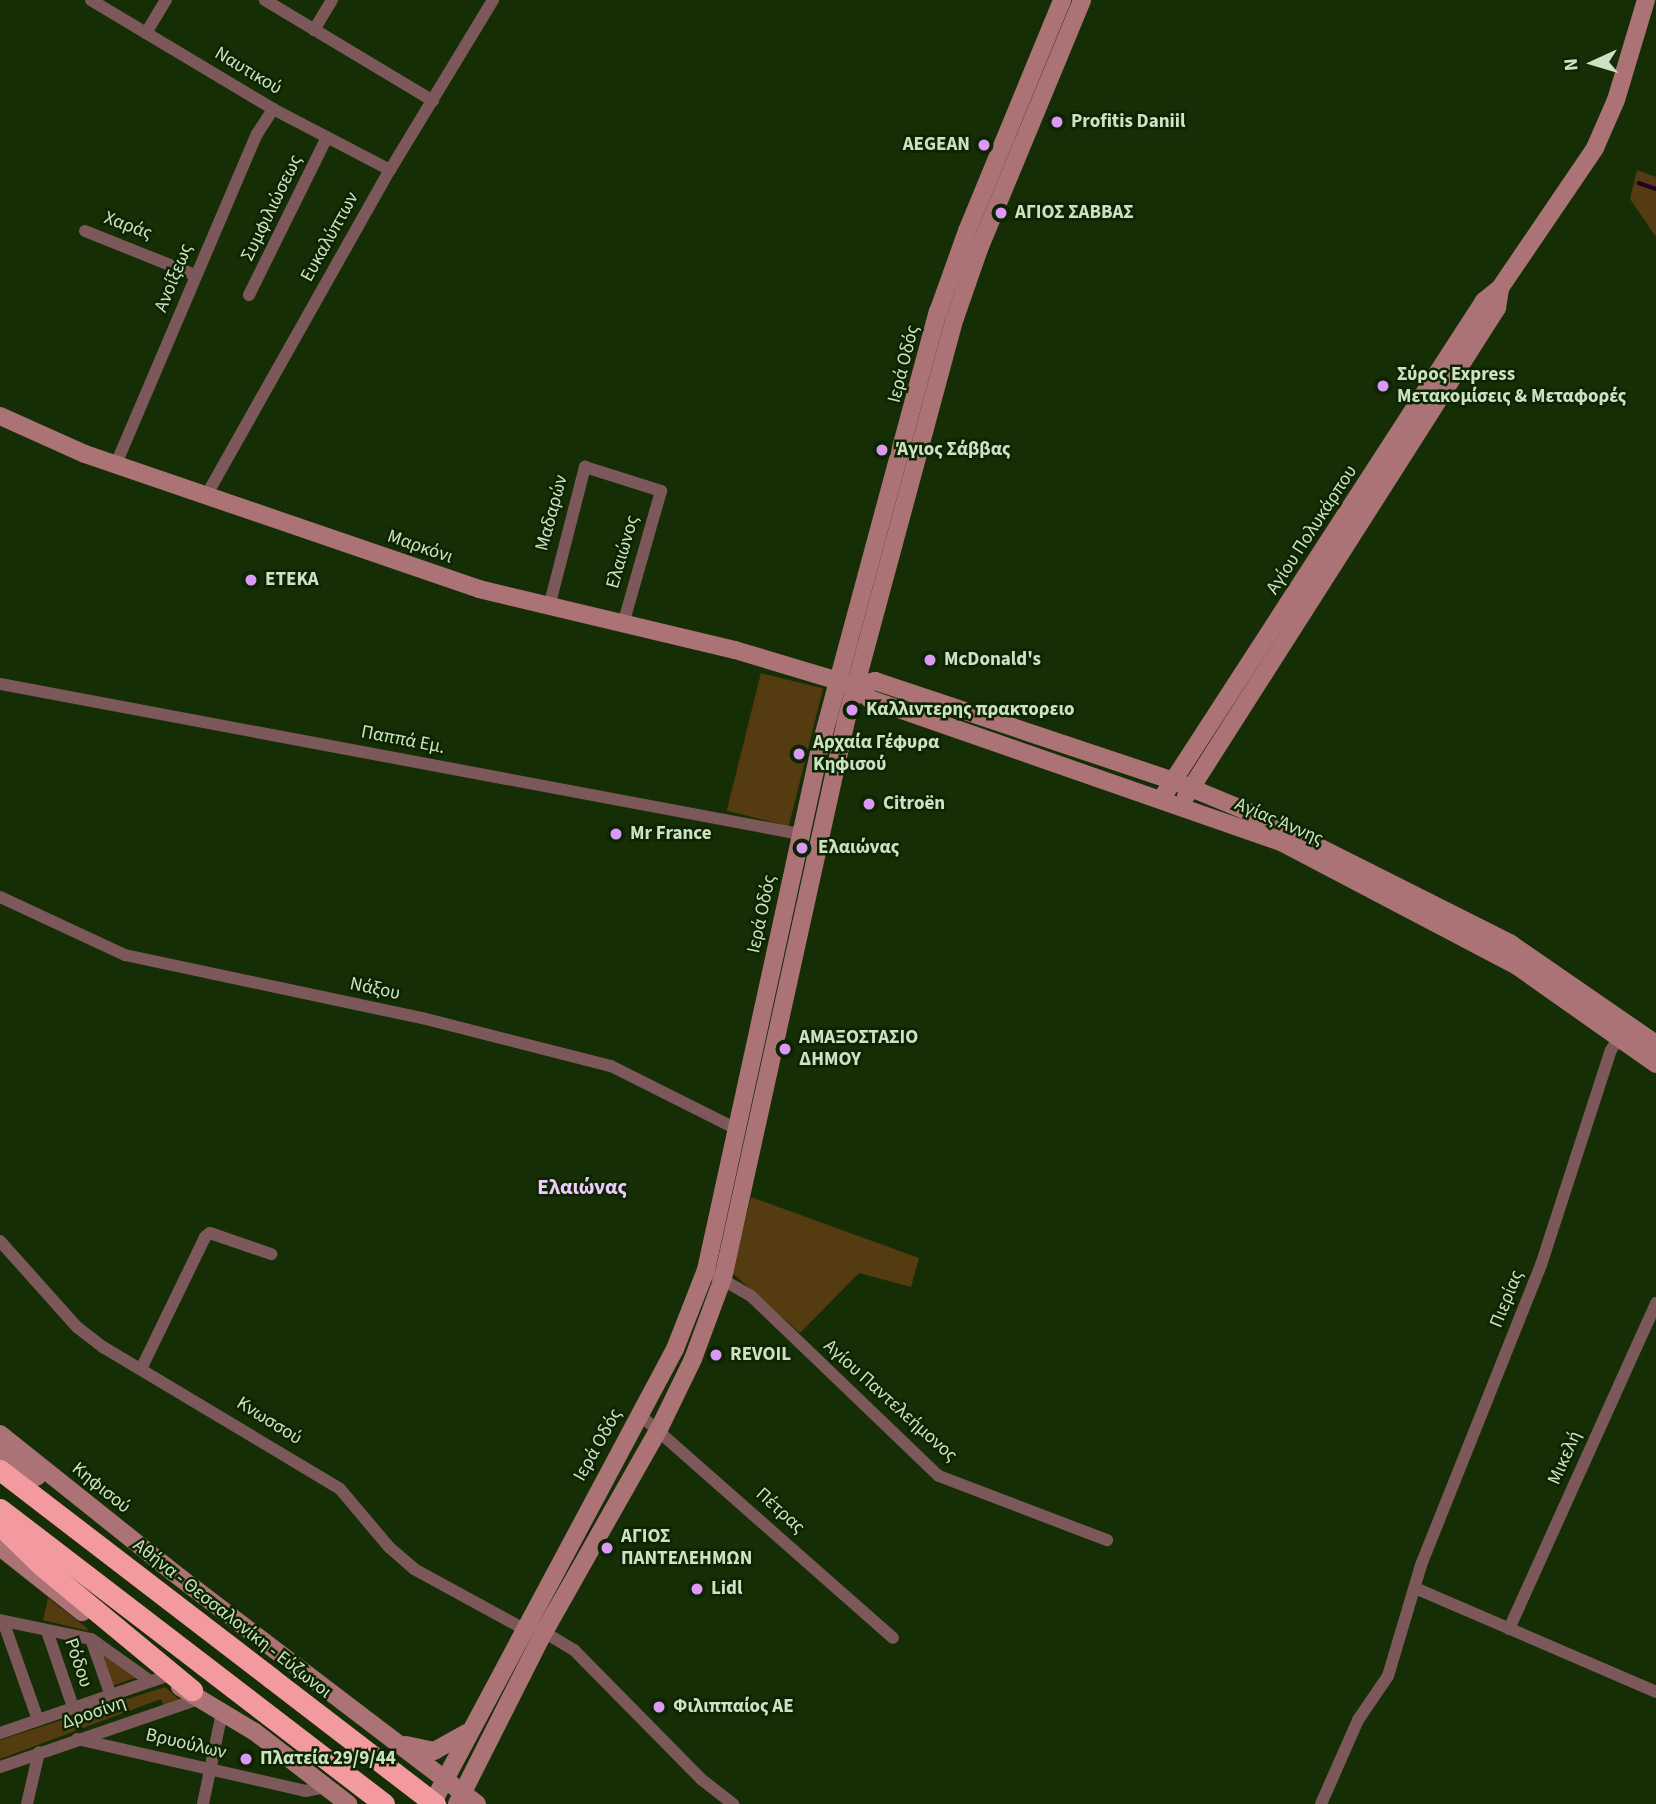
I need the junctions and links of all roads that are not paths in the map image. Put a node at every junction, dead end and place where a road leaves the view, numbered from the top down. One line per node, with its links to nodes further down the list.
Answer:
1 (90, 0): 10 (street, Ναυτικού)
2 (166, 0): 10 (street)
3 (265, 0): 9 (street)
4 (332, 0): 9 (street)
5 (493, 0): 11 (street, Ευκαλύπτων)
6 (1062, 0): 26 (main road, Ιερά Οδός)
7 (1082, 0): 26 (main road, Ιερά Οδός)
8 (1646, 0): 17 (main road, Αγίου Πολυκάρπου)
9 (314, 30): 11 (street)
10 (146, 33): 12 (street, Ναυτικού)
11 (433, 101): 14 (street, Ευκαλύπτων)
12 (273, 109): 13 (street, Ναυτικού); 16 (street, Ανοίξεως)
13 (327, 137): 14 (street, Ναυτικού); 18 (street, Συμφιλιώσεως)
14 (390, 170): 22 (street, Ευκαλύπτων)
15 (85, 231): 16 (street, Χαράς)
16 (195, 275): 20 (street, Ανοίξεως)
17 (1500, 288): 27 (main road, Αγίου Πολυκάρπου); 28 (main road, Αγίου Πολυκάρπου)
18 (249, 295)
19 (0, 416): 20 (main road, Μαρκόνι)
20 (116, 464): 22 (main road, Μαρκόνι)
21 (661, 491): 23 (street, Μαδαρών); 24 (street, Ελαιώνος)
22 (206, 496): 23 (main road, Μαρκόνι)
23 (549, 607): 24 (main road, Μαρκόνι)
24 (623, 624): 26 (main road, Μαρκόνι)
25 (0, 684): 31 (street, Παππά Εμ.)
26 (846, 684): 27 (main road, Αγίας Άννης); 29 (main road, Αγίας Άννης); 31 (main road, Ιερά Οδός); 40 (main road, Ιερά Οδός)
27 (1174, 781): 28 (main road, Αγίας Άννης); 29 (main road, Αγίου Πολυκάρπου)
28 (1191, 788): 30 (main road, Αγίου Πολυκάρπου); 33 (main road, Αγίας Άννης)
29 (1162, 799): 30 (main road, Αγίας Άννης)
30 (1181, 805): 33 (main road, Αγίας Άννης)
31 (800, 834): 36 (main road, Ιερά Οδός)
32 (0, 897): 36 (street, Νάξου)
33 (1625, 1030): 34 (main road, Αγίας Άννης); 35 (main road, Αγίας Άννης); 50 (street, Πιερίας)
34 (1656, 1044)
35 (1656, 1064)
36 (739, 1130): 39 (main road, Ιερά Οδός)
37 (0, 1241): 42 (street, Κνωσσού)
38 (271, 1254): 42 (street)
39 (706, 1270): 40 (street, Αγίου Παντελεήμονος); 43 (main road, Ιερά Οδός)
40 (723, 1278): 44 (main road, Ιερά Οδός); 48 (street, Αγίου Παντελεήμονος)
41 (1656, 1303): 53 (street, Μικελή)
42 (142, 1367): 52 (street, Κνωσσού)
43 (640, 1415): 44 (street, Πέτρας); 52 (main road, Ιερά Οδός)
44 (659, 1429): 55 (main road, Ιερά Οδός); 56 (street, Πέτρας)
45 (1, 1452): 67 (main road); 80 (highway, Αθήνα - Θεσσαλονίκη - Εύζωνοι, bridge)
46 (0, 1509): 79 (highway)
47 (0, 1525): 61 (highway)
48 (1107, 1540)
49 (0, 1547): 58 (main road)
50 (1415, 1588): 53 (street); 84 (street, Πιερίας)
51 (1, 1621): 54 (street); 64 (street)
52 (522, 1629): 65 (main road, Ιερά Οδός)
53 (1509, 1629): 59 (street)
54 (47, 1631): 57 (street); 62 (street, Ρόδου)
55 (544, 1632): 70 (main road, Ιερά Οδός); 83 (street)
56 (893, 1638)
57 (92, 1639): 58 (street); 60 (street)
58 (156, 1679): 60 (street, Δροσίνη); 61 (main road)
59 (1656, 1692)
60 (110, 1693): 62 (street, Δροσίνη)
61 (196, 1694): 63 (main road); 68 (street, Δροσίνη)
62 (73, 1707): 64 (street, Δροσίνη)
63 (222, 1712): 72 (street); 74 (main road)
64 (38, 1720): 66 (street, Δροσίνη)
65 (472, 1729): 67 (main road); 73 (main road, Ιερά Οδός)
66 (0, 1733)
67 (383, 1733): 73 (main road); 80 (main road)
68 (77, 1739): 69 (street, Δροσίνη); 72 (street, Βρυούλων)
69 (39, 1752): 71 (street, Δροσίνη); 77 (street)
70 (484, 1752): 75 (main road, Ιερά Οδός); 82 (main road)
71 (0, 1767)
72 (211, 1770): 74 (street, Βρυούλων); 78 (street)
73 (444, 1779): 75 (main road); 80 (main road, Ιερά Οδός)
74 (326, 1787): 76 (main road)
75 (465, 1801): 81 (main road)
76 (349, 1803)
77 (27, 1804)
78 (203, 1804)
79 (384, 1804)
80 (432, 1804)
81 (441, 1804)
82 (486, 1804)
83 (733, 1804)
84 (1321, 1804)

